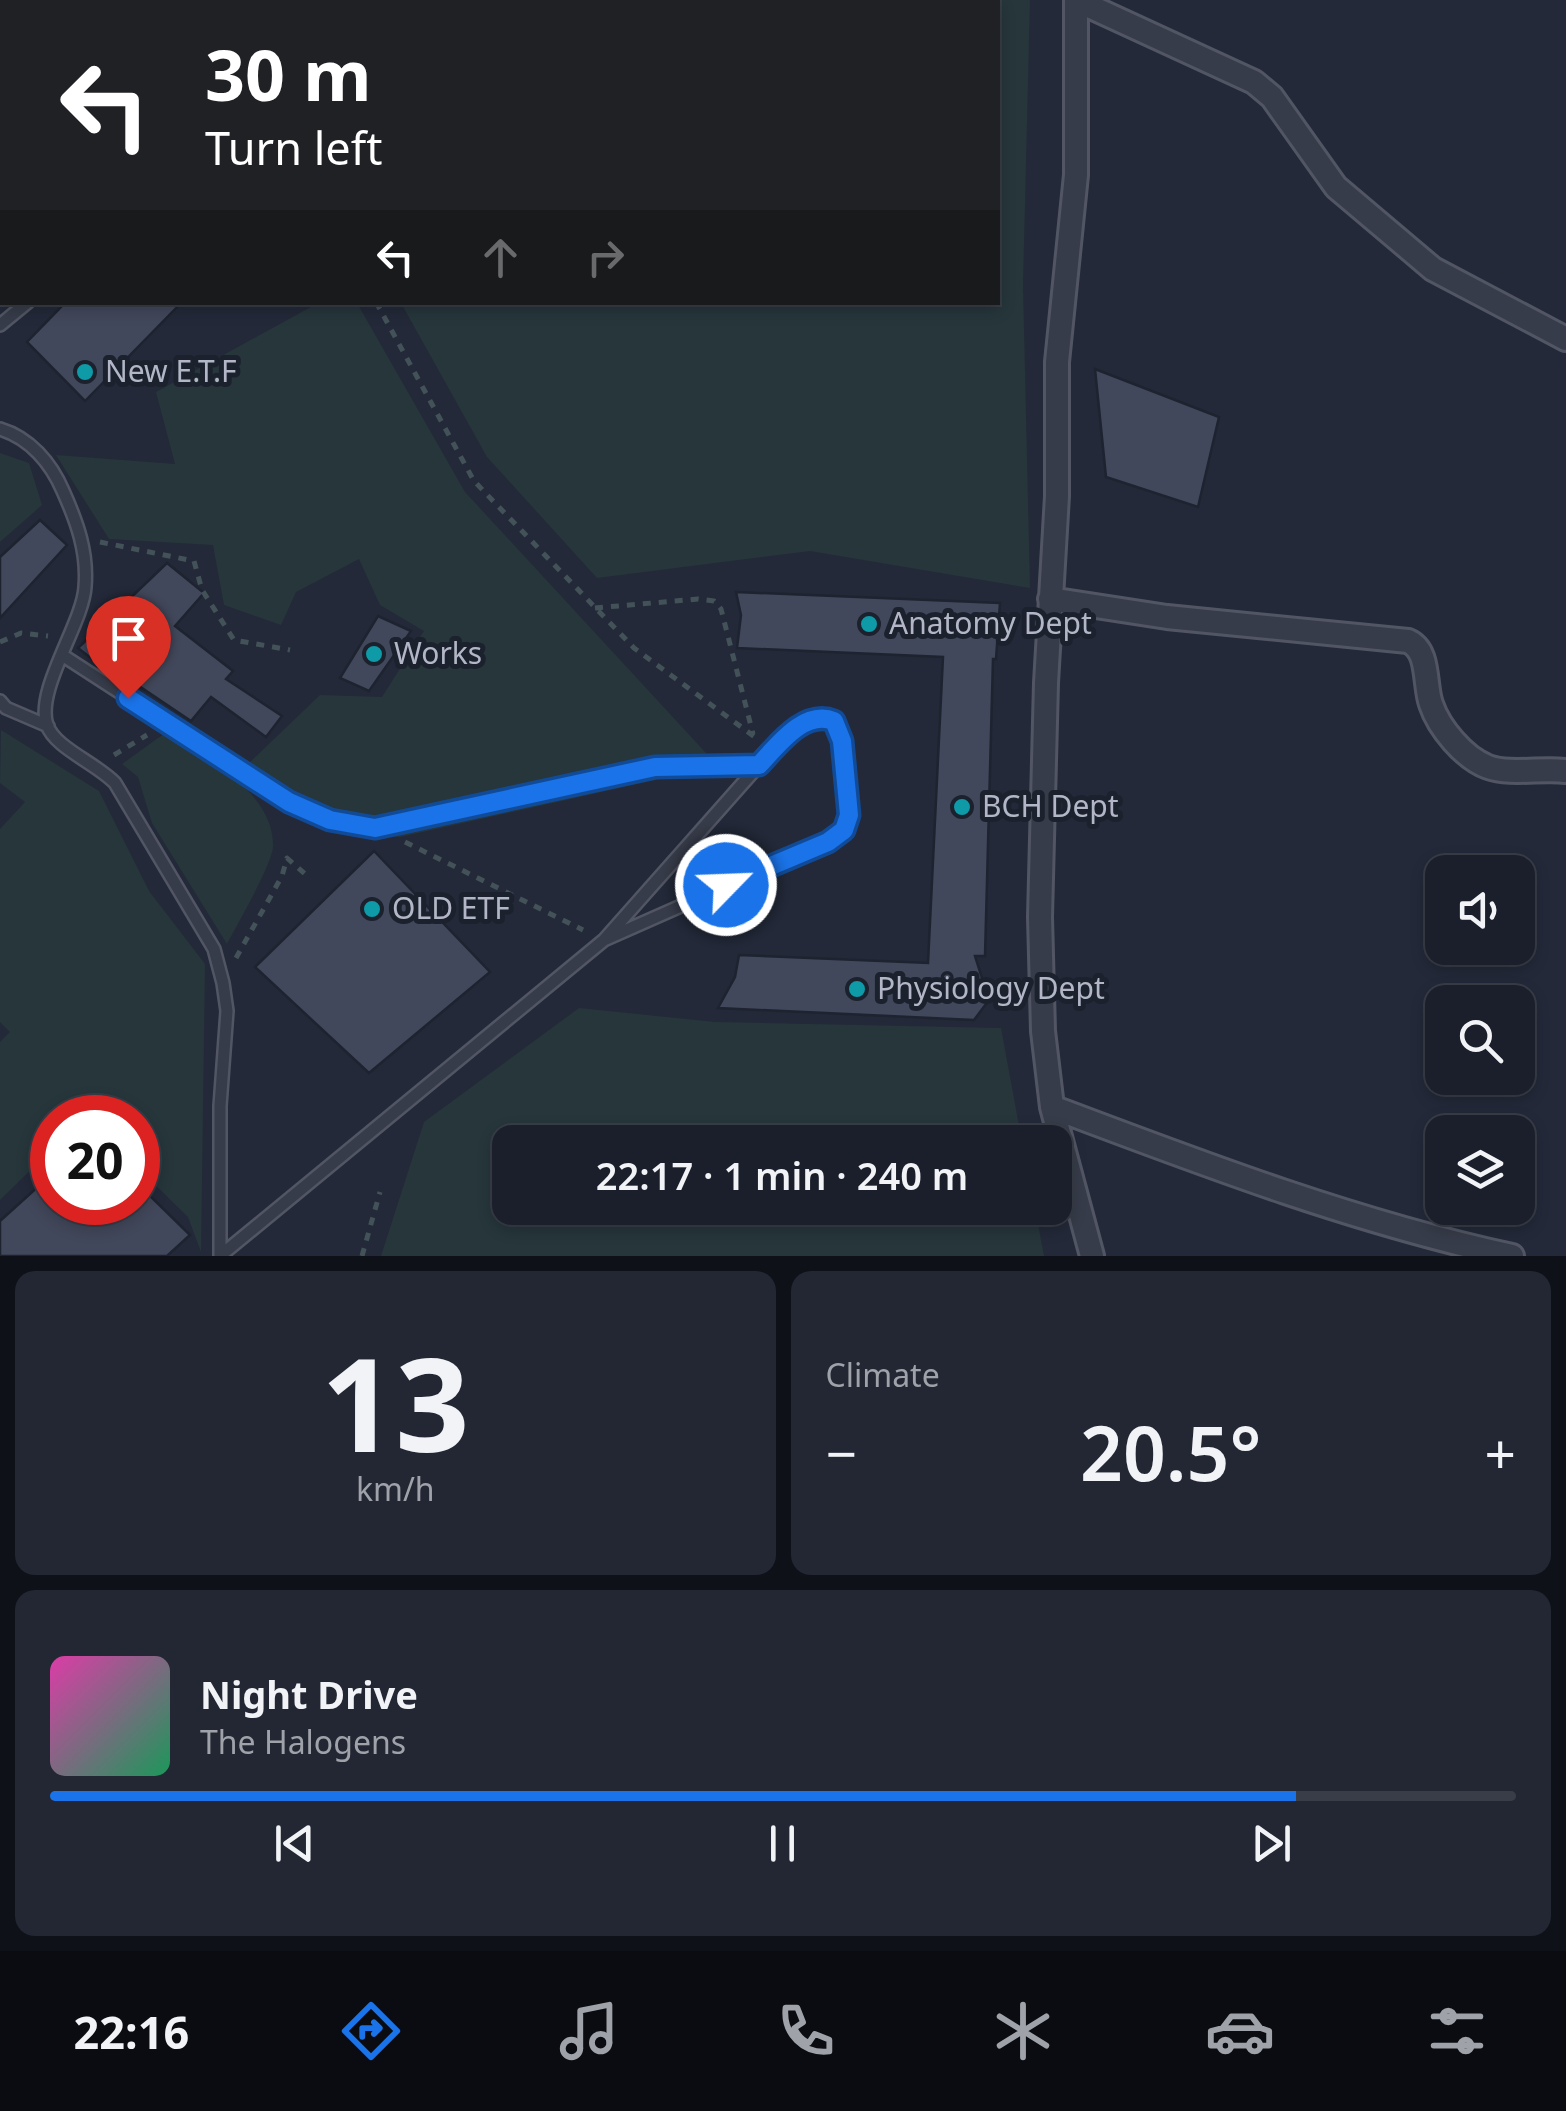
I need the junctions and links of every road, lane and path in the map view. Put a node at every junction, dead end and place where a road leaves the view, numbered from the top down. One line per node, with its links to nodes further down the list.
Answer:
1 (1076, 0): 5 (street); 8 (street)
2 (24, 305): 4 (lane)
3 (378, 305): 9 (path)
4 (0, 325)
5 (1566, 339)
6 (0, 429): 7 (lane)
7 (81, 530): 10 (lane); 12 (path)
8 (1050, 599): 21 (street); 26 (street)
9 (595, 608): 17 (path); 17 (path)
10 (66, 639): 11 (path); 13 (lane)
11 (0, 642)
12 (290, 650)
13 (62, 655): 15 (lane); 16 (lane)
14 (0, 701): 16 (lane)
15 (167, 722): 19 (path); 22 (lane)
16 (48, 726): 19 (lane)
17 (753, 737): 18 (path)
18 (776, 748): 20 (lane); 24 (lane)
19 (98, 765): 25 (lane)
20 (759, 765): 22 (lane); 24 (lane)
21 (1566, 771)
22 (375, 828): 24 (path)
23 (304, 874): 25 (path)
24 (604, 940): 28 (lane)
25 (223, 983): 28 (lane)
26 (1052, 1108): 30 (street); 31 (street)
27 (380, 1192): 29 (path)
28 (220, 1256)
29 (362, 1256)
30 (1092, 1256)
31 (1512, 1256)

